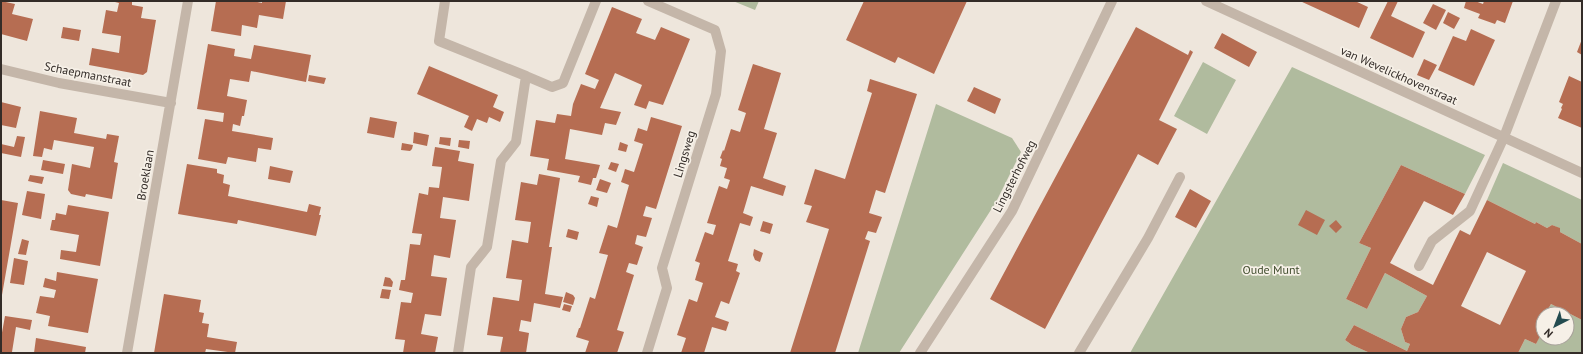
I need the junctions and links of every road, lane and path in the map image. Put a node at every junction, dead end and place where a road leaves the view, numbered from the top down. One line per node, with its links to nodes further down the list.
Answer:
1 (188, 1): 10 (street, Broeklaan)
2 (445, 1): 9 (street)
3 (596, 1): 9 (street)
4 (648, 1): 17 (street, Lingsweg)
5 (1112, 1): 18 (street, Lingsterhofweg)
6 (1206, 1): 11 (street, van Wevelickhovenstraat)
7 (1556, 1): 11 (street)
8 (1, 69): 10 (street, Schaepmanstraat)
9 (526, 76): 16 (street)
10 (171, 103): 15 (street, Broeklaan)
11 (1504, 137): 12 (street, van Wevelickhovenstraat); 14 (street)
12 (1582, 173)
13 (1180, 177): 19 (street)
14 (1419, 266)
15 (127, 353)
16 (458, 353)
17 (647, 353)
18 (920, 353)
19 (1079, 353)

